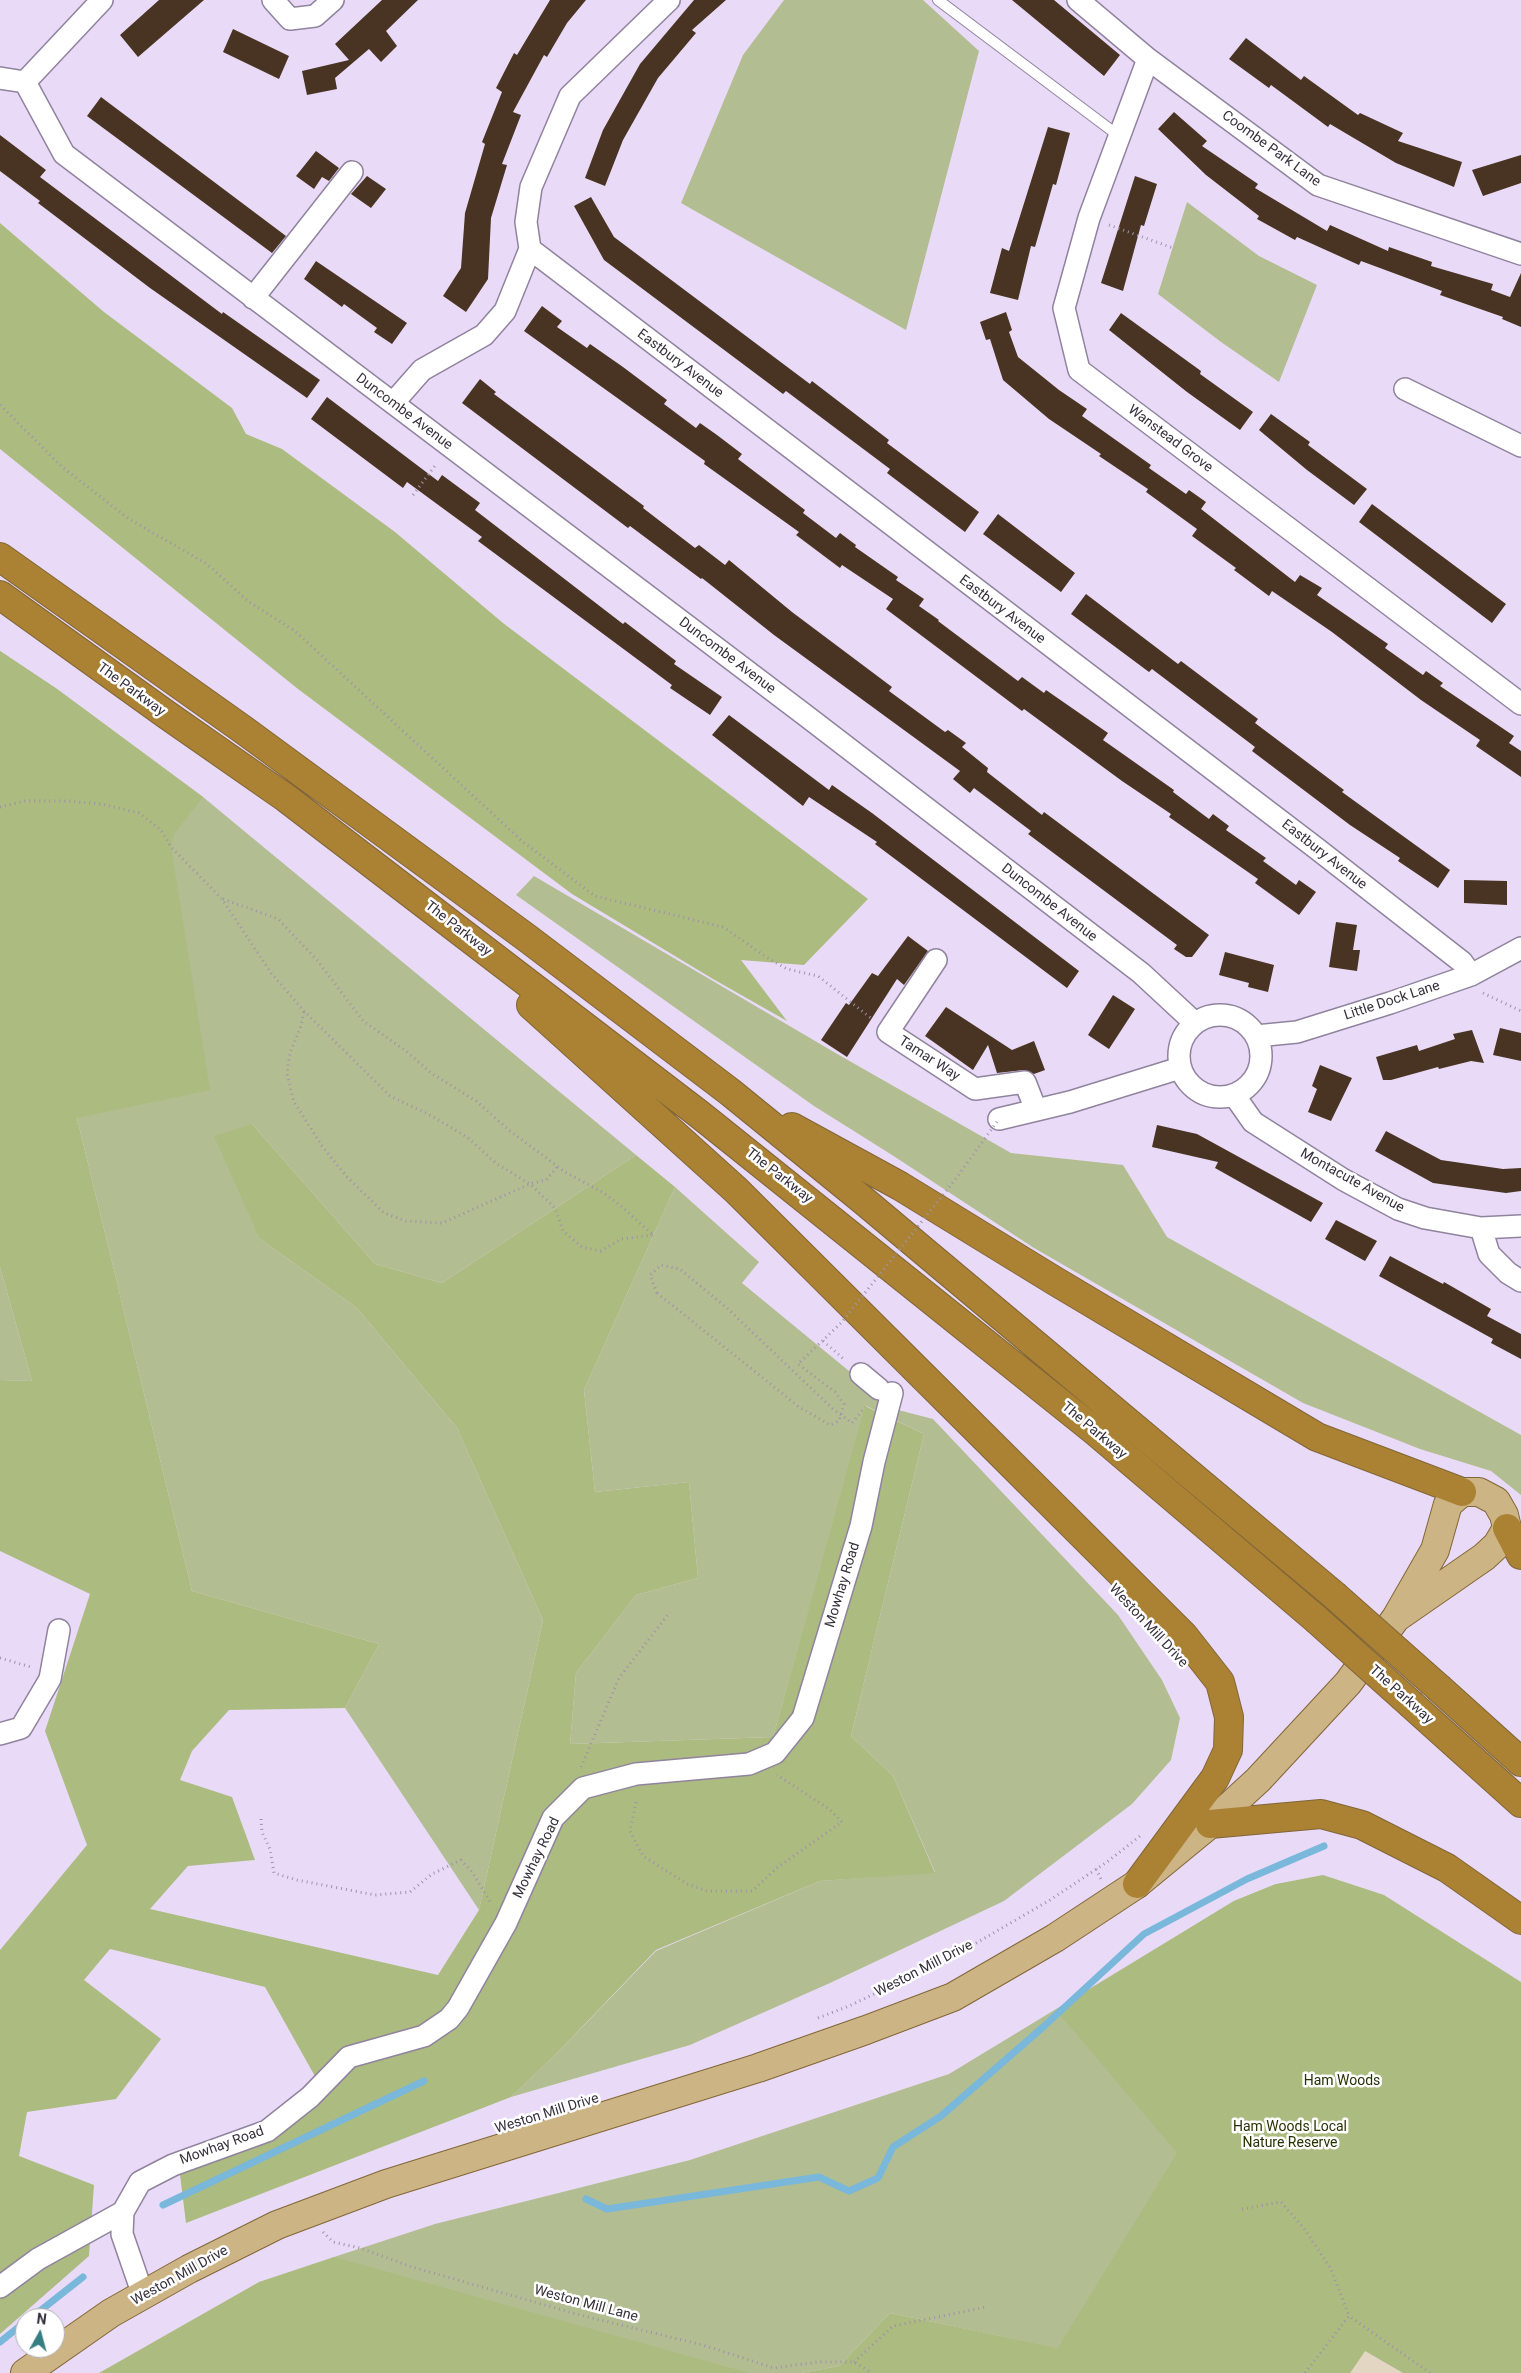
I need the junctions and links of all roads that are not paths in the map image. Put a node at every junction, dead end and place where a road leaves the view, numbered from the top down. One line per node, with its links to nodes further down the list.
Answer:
1 (102, 0): 9 (street)
2 (273, 0): 3 (street)
3 (333, 0)
4 (669, 0): 12 (street)
5 (938, 0): 10 (lane)
6 (1078, 0): 7 (street, Coombe Park Lane)
7 (1148, 59): 10 (street, Wanstead Grove); 13 (street, Coombe Park Lane)
8 (0, 78): 9 (street)
9 (25, 82): 14 (street, Duncombe Avenue)
10 (1119, 136): 20 (street, Wanstead Grove)
11 (352, 172): 14 (street)
12 (530, 249): 16 (street); 24 (street, Eastbury Avenue)
13 (1521, 254)
14 (253, 298): 16 (street, Duncombe Avenue)
15 (1405, 389): 17 (street)
16 (392, 403): 25 (street, Duncombe Avenue)
17 (1521, 446)
18 (0, 557): 28 (highway)
19 (0, 595): 21 (highway, The Parkway)
20 (1521, 704)
21 (411, 893): 43 (highway, The Parkway, bridge); 45 (highway)
22 (1521, 948): 24 (street, Little Dock Lane)
23 (936, 960): 30 (street, Tamar Way)
24 (1463, 977): 26 (street, Little Dock Lane)
25 (1195, 1023): 26 (street); 27 (street)
26 (1256, 1036): 29 (street)
27 (1180, 1068): 29 (street); 30 (street)
28 (730, 1092): 36 (highway); 42 (highway, bridge)
29 (1234, 1095): 33 (street, Montacute Avenue)
30 (1036, 1110): 31 (street)
31 (999, 1119)
32 (1521, 1226): 33 (street, Montacute Avenue)
33 (1481, 1228): 34 (street)
34 (1521, 1281)
35 (861, 1374): 47 (street, Mowhay Road)
36 (1462, 1492): 37 (main road); 39 (main road)
37 (1507, 1528): 38 (highway); 39 (main road)
38 (1521, 1555)
39 (1396, 1618): 44 (main road, Weston Mill Drive)
40 (59, 1630): 41 (street)
41 (0, 1734)
42 (1521, 1762)
43 (1521, 1803)
44 (1210, 1824): 45 (main road, Weston Mill Drive); 46 (highway)
45 (1137, 1884): 49 (main road, Weston Mill Drive)
46 (1521, 1920)
47 (123, 2212): 48 (street); 49 (street, Mowhay Road)
48 (0, 2287)
49 (144, 2295): 50 (main road, Weston Mill Drive)
50 (25, 2373)

